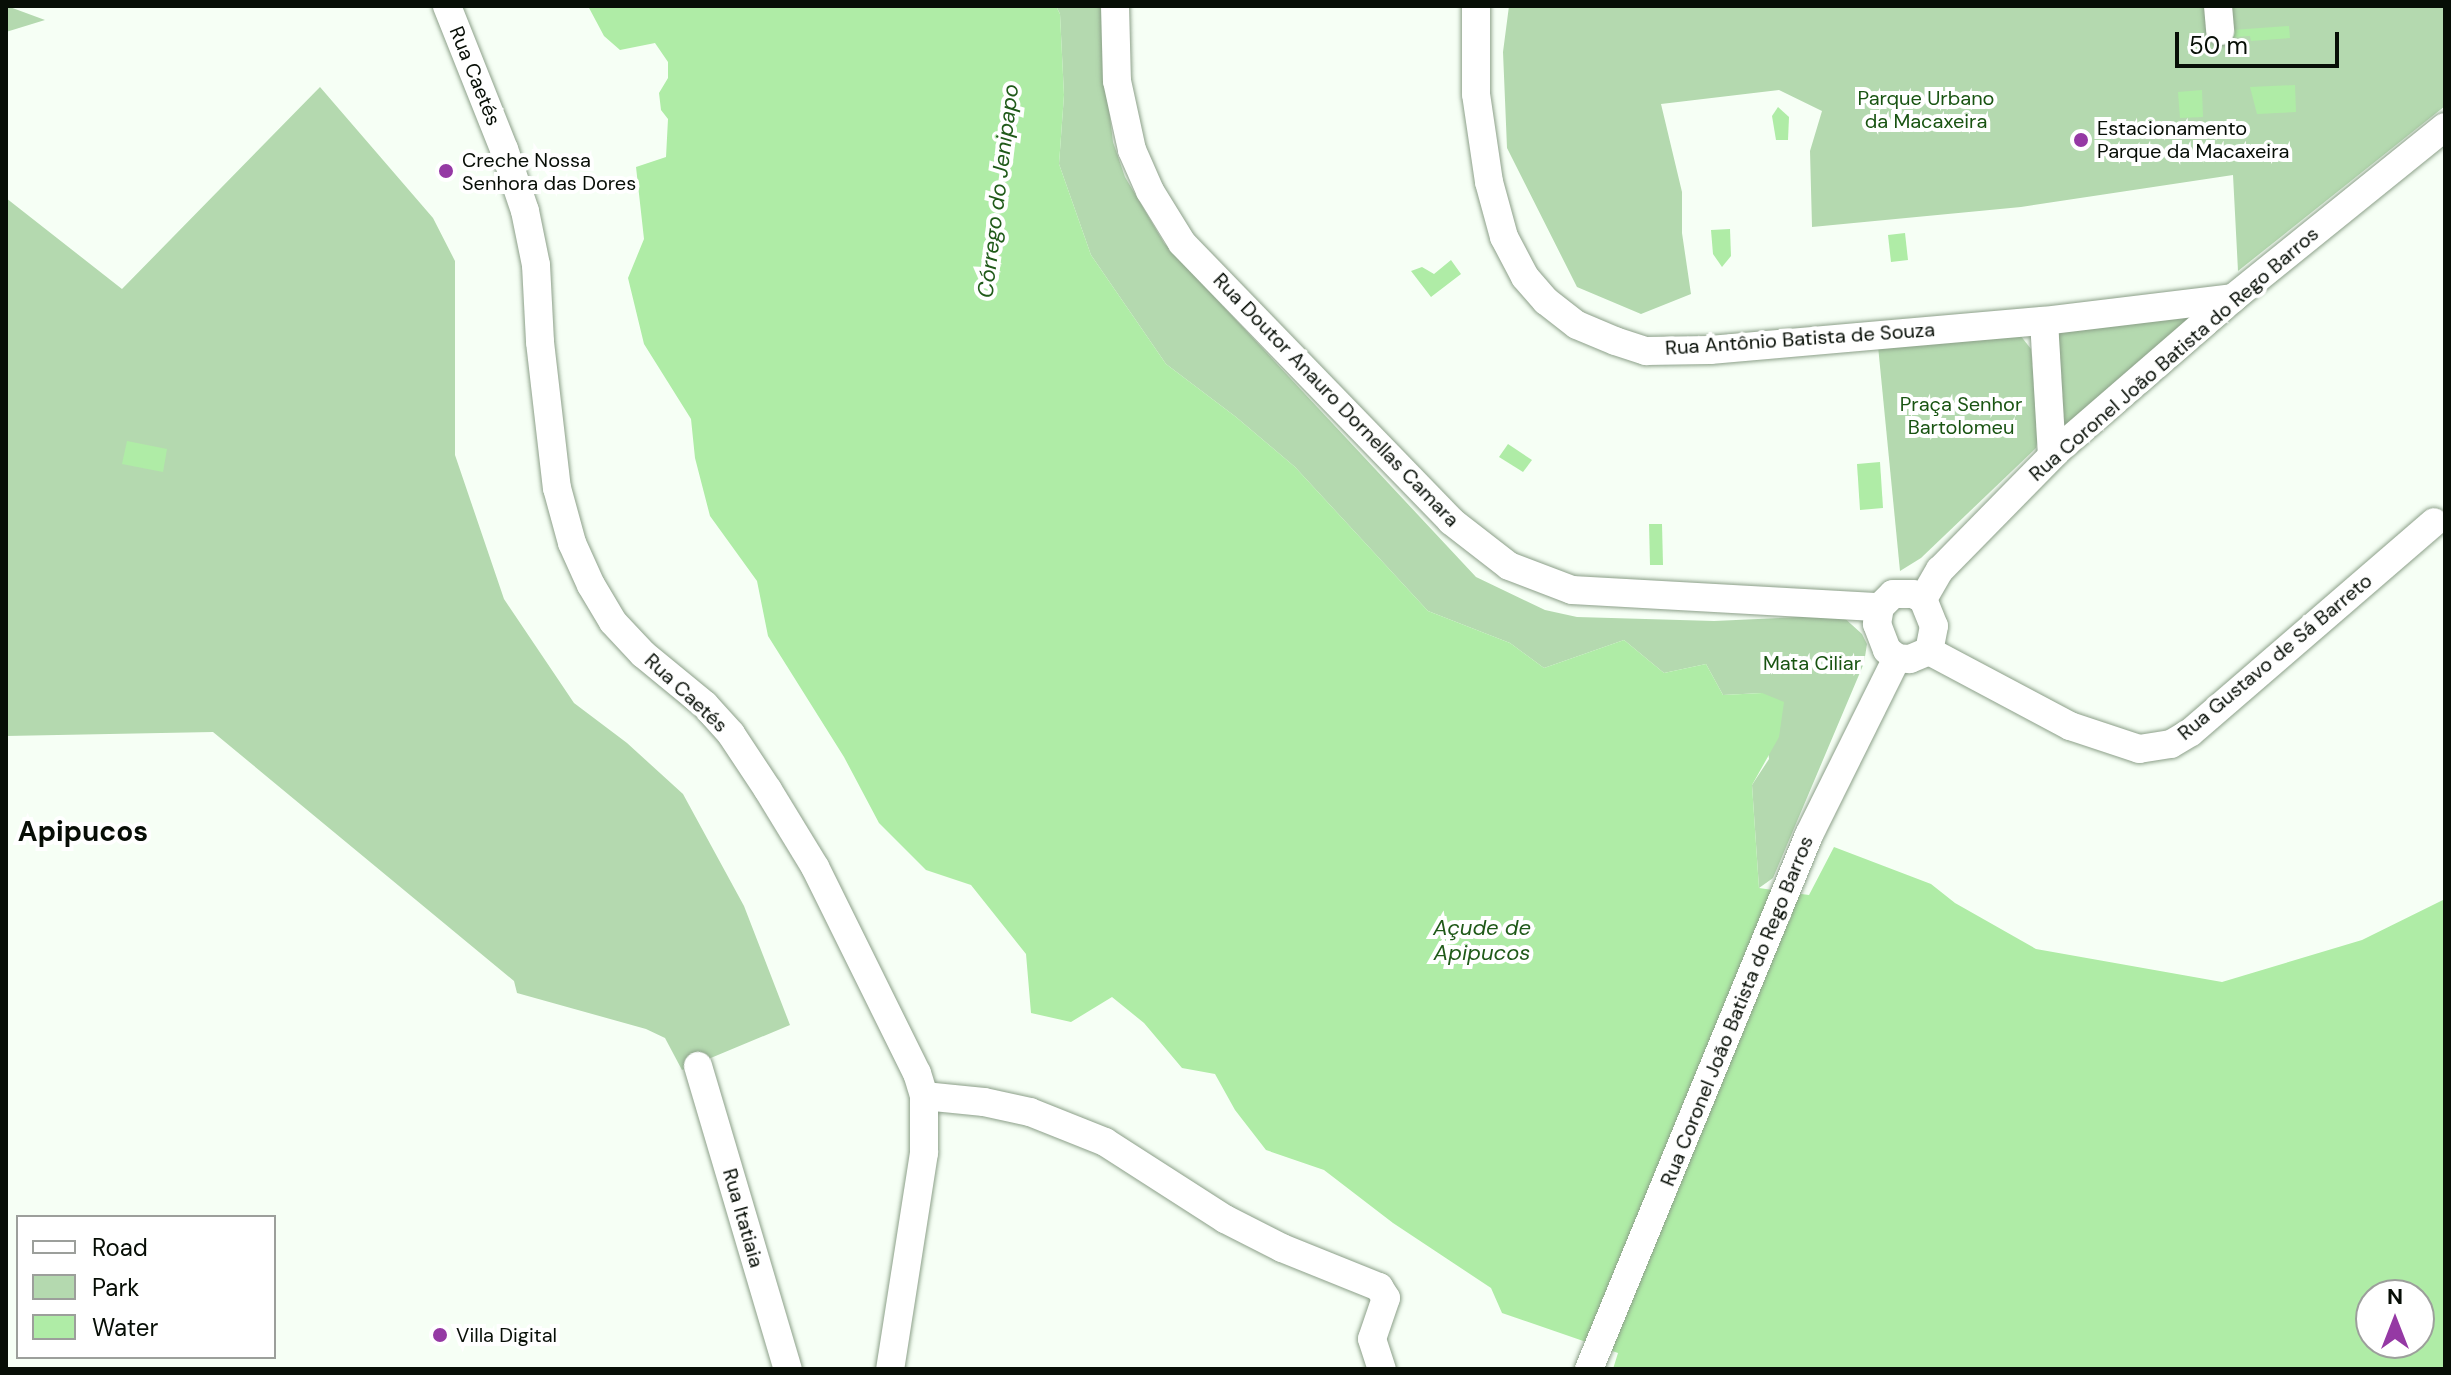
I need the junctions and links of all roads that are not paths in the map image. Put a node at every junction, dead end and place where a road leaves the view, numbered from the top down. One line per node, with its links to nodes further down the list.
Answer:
1 (447, 6): 14 (street, Rua Caetés)
2 (1115, 6): 10 (street, Rua Doutor Anauro Dornellas Camara)
3 (1476, 6): 6 (street, Rua Antônio Batista de Souza)
4 (2445, 127): 5 (street, Rua Coronel João Batista do Rego Barros)
5 (2233, 298): 6 (street, Rua Antônio Batista de Souza); 7 (street, Rua Coronel João Batista do Rego Barros)
6 (2044, 321): 7 (street)
7 (2052, 455): 9 (street, Rua Coronel João Batista do Rego Barros)
8 (2434, 522): 11 (street, Rua Gustavo de Sá Barreto)
9 (1923, 599): 10 (street); 11 (street)
10 (1880, 607): 12 (street)
11 (1929, 651): 12 (street)
12 (1897, 658): 15 (street, Rua Coronel João Batista do Rego Barros)
13 (698, 1066): 16 (street, Rua Itatiaia)
14 (924, 1096): 17 (street, Rua Caetés); 18 (street)
15 (1590, 1366)
16 (788, 1369)
17 (890, 1369)
18 (1382, 1369)

